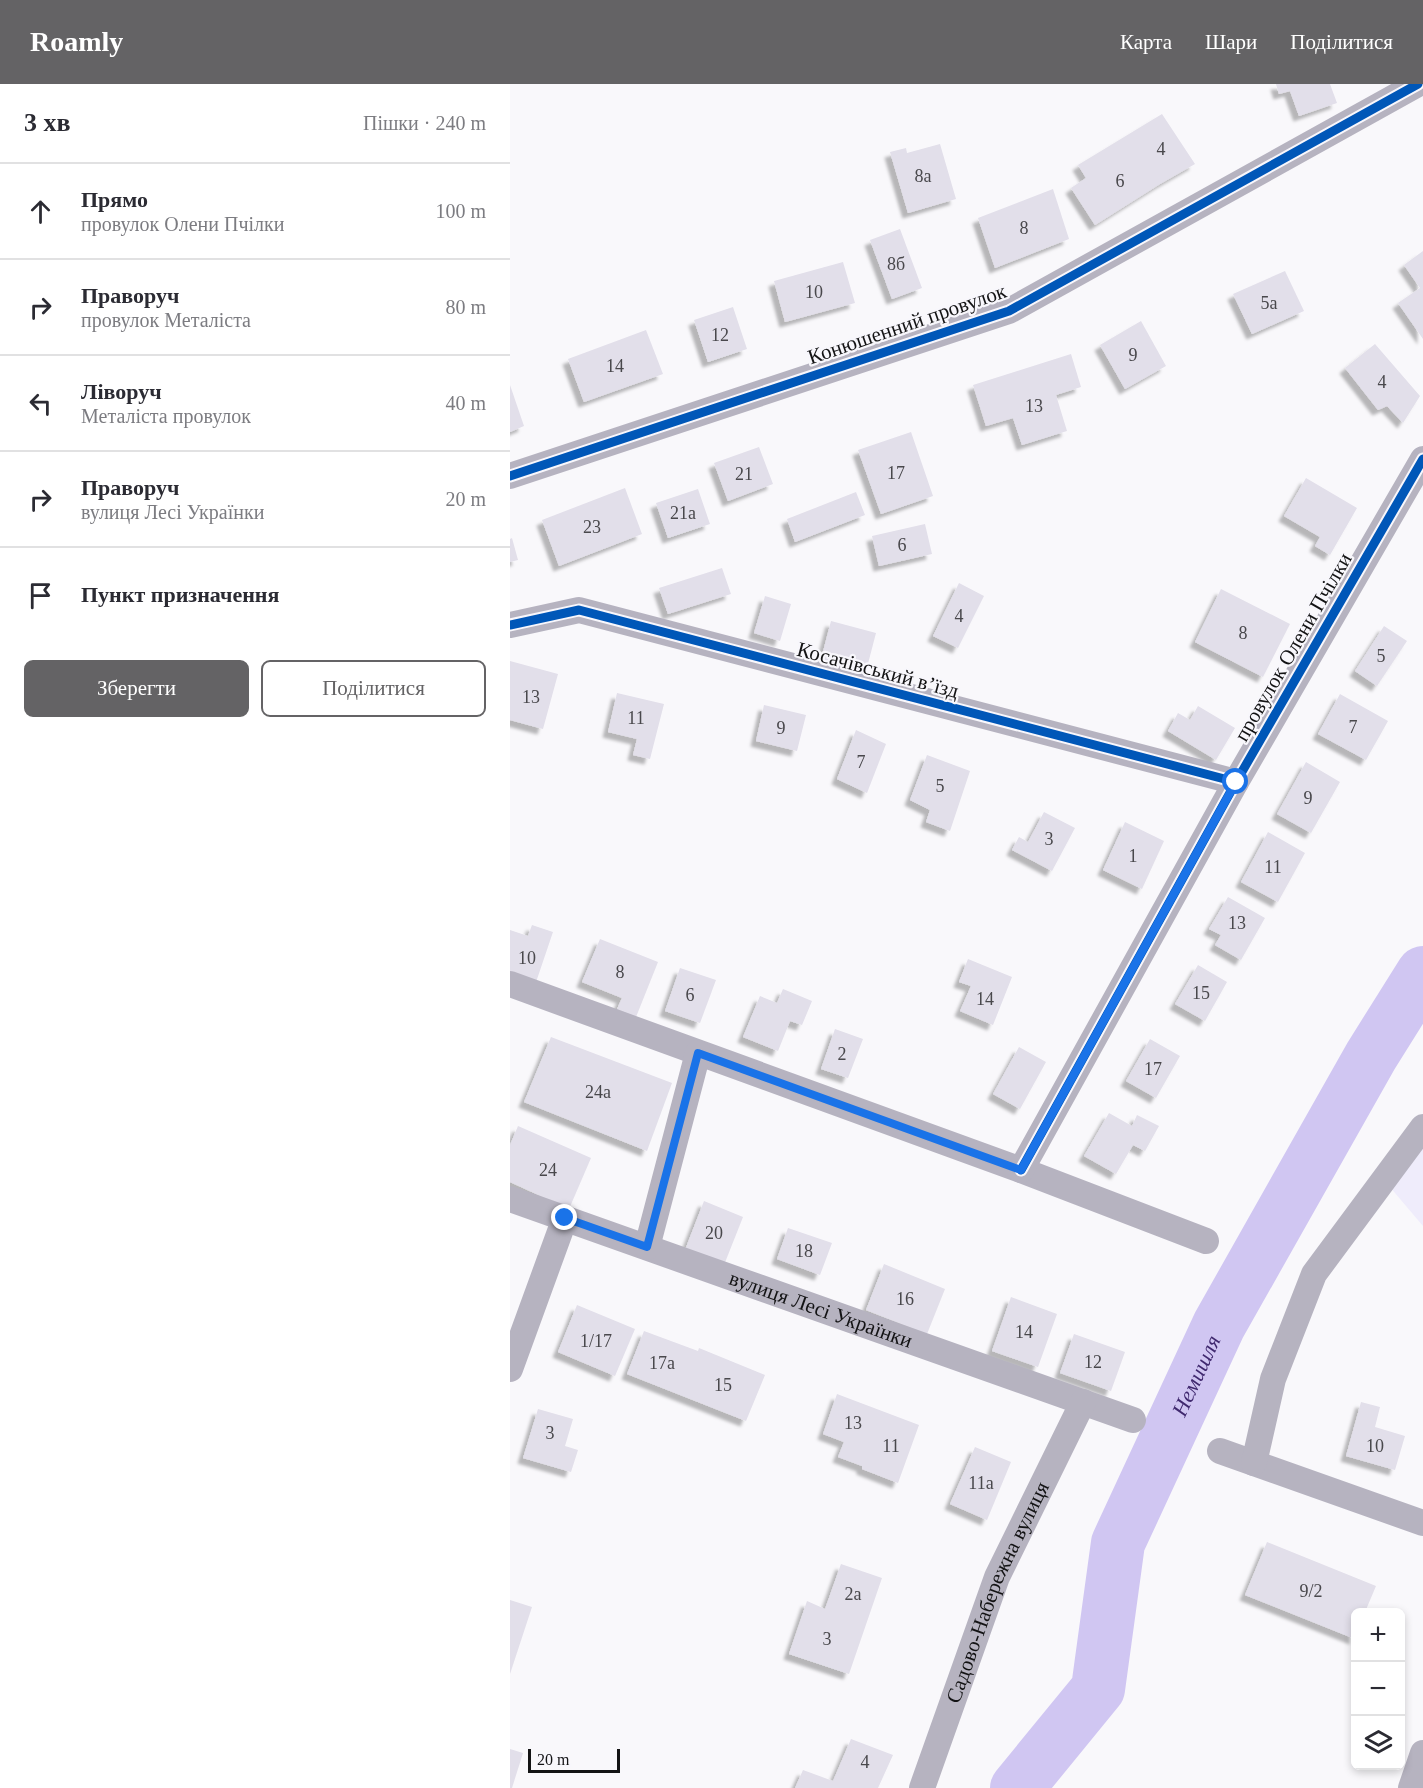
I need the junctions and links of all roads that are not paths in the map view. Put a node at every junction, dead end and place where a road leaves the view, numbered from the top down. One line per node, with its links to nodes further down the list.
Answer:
1 (1418, 84): 3 (street, Конюшенний провулок)
2 (1423, 459): 5 (street, провулок Олени Пчілки)
3 (510, 476)
4 (510, 625): 5 (street, Косачівський в’їзд)
5 (1236, 782): 9 (street, провулок Олени Пчілки)
6 (510, 984): 7 (street)
7 (698, 1053): 9 (street); 13 (street)
8 (1423, 1126): 18 (street)
9 (1021, 1170): 12 (street)
10 (510, 1199): 11 (street, вулиця Лесі Українки)
11 (565, 1218): 13 (street, вулиця Лесі Українки); 14 (street)
12 (1206, 1241)
13 (647, 1247): 15 (street, вулиця Лесі Українки)
14 (510, 1369)
15 (1083, 1402): 16 (street, вулиця Лесі Українки); 21 (street, Садово-Набережна вулиця)
16 (1133, 1420)
17 (1220, 1451): 18 (street)
18 (1254, 1462): 19 (street)
19 (1423, 1523)
20 (1423, 1753): 22 (street)
21 (922, 1788)
22 (1411, 1788)

